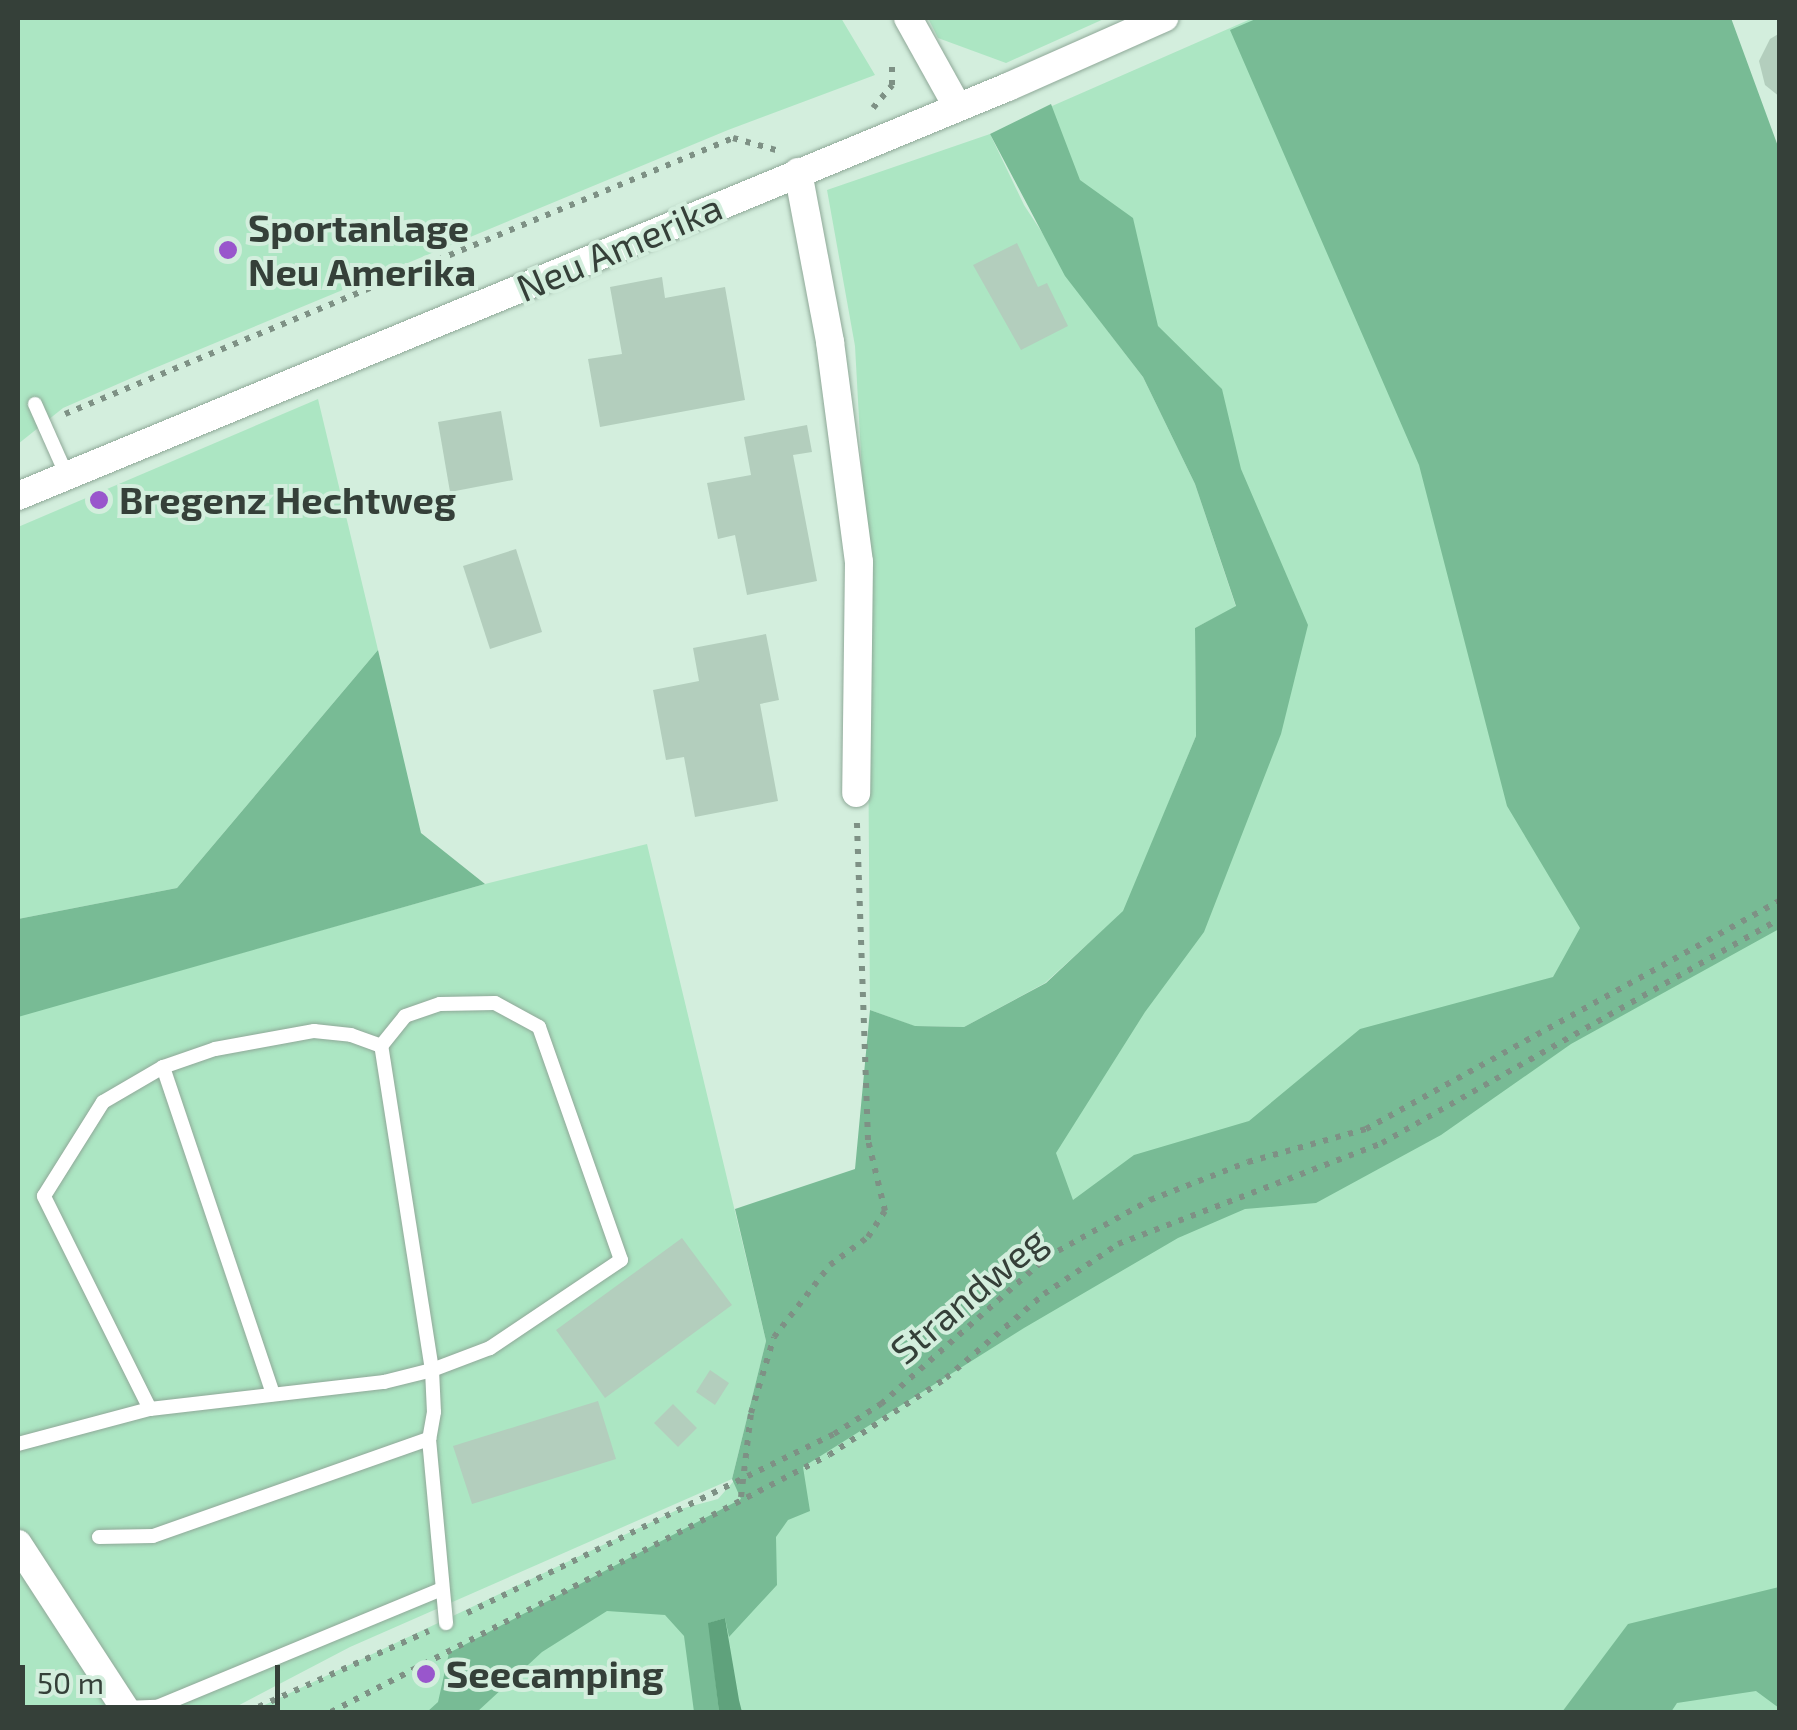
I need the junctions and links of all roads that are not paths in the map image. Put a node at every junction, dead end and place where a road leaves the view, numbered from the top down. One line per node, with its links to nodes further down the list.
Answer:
1 (908, 18): 3 (street)
2 (1164, 18): 3 (street, Neu Amerika)
3 (957, 106): 4 (street, Neu Amerika)
4 (789, 162): 6 (street, Neu Amerika); 8 (street)
5 (35, 404): 6 (lane)
6 (67, 476): 7 (street, Neu Amerika)
7 (18, 496)
8 (856, 793)
9 (381, 1046): 10 (lane); 11 (lane); 11 (lane)
10 (163, 1066): 12 (lane); 13 (lane)
11 (432, 1370): 12 (lane); 14 (lane)
12 (273, 1394): 13 (lane)
13 (150, 1408): 15 (lane)
14 (429, 1439): 16 (lane); 18 (lane)
15 (18, 1444)
16 (99, 1537)
17 (18, 1544): 20 (street)
18 (442, 1590): 19 (lane); 20 (lane)
19 (446, 1623)
20 (126, 1710)

